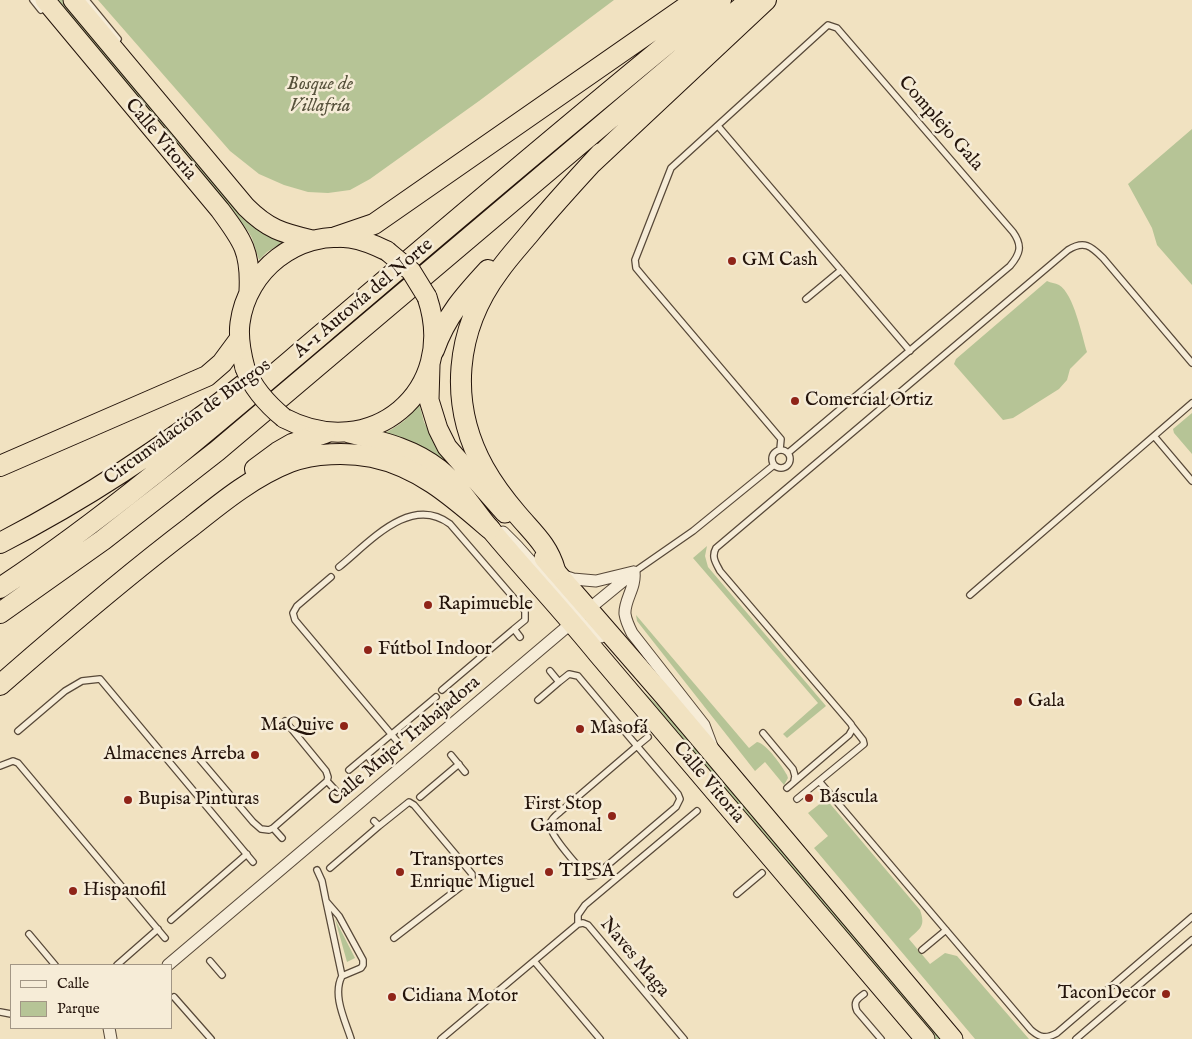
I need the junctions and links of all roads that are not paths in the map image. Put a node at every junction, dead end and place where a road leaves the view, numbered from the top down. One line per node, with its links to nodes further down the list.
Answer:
1 (33, 0): 8 (lane)
2 (73, 0): 12 (highway, Calle Vitoria)
3 (86, 0): 9 (lane)
4 (696, 0): 16 (highway)
5 (721, 0): 20 (highway, A-1 Autovía del Norte)
6 (750, 0): 45 (highway, A-1 Autovía del Norte)
7 (766, 0): 13 (highway)
8 (45, 7): 15 (highway, Calle Vitoria)
9 (125, 48)
10 (175, 111): 12 (lane)
11 (718, 126): 18 (lane); 23 (lane, Complejo Gala); 30 (lane, Complejo Gala)
12 (183, 132): 17 (highway, Calle Vitoria)
13 (601, 153): 24 (highway); 39 (highway)
14 (170, 160): 15 (lane)
15 (204, 192): 19 (highway, Calle Vitoria)
16 (336, 237): 17 (highway, Calle Vitoria); 24 (highway, Calle Vitoria, bridge)
17 (312, 240): 19 (highway)
18 (841, 270): 21 (lane); 23 (lane)
19 (250, 291): 22 (highway)
20 (370, 293): 36 (highway, Circunvalación de Burgos); 42 (highway, A-1 Autovía del Norte)
21 (806, 299)
22 (239, 340): 27 (highway, bridge); 33 (highway)
23 (910, 350): 31 (lane, Complejo Gala)
24 (432, 358): 28 (highway); 39 (highway, Calle Vitoria)
25 (1192, 363): 57 (lane)
26 (1192, 403): 29 (lane)
27 (325, 433): 28 (highway); 37 (highway)
28 (349, 433): 35 (highway, Calle Vitoria)
29 (1154, 436): 34 (lane); 43 (lane)
30 (780, 449): 31 (lane); 32 (lane)
31 (788, 453): 32 (lane)
32 (774, 465): 40 (lane)
33 (0, 466)
34 (1192, 481)
35 (490, 529): 37 (highway); 44 (street, Calle Vitoria); 46 (highway, Calle Vitoria)
36 (0, 543)
37 (158, 551): 51 (highway)
38 (340, 567): 47 (lane)
39 (557, 572): 40 (street); 44 (highway, Calle Vitoria)
40 (634, 572): 44 (street, Calle Mujer Trabajadora); 67 (street)
41 (331, 577): 60 (lane)
42 (0, 588)
43 (970, 595)
44 (590, 609): 46 (street, Calle Mujer Trabajadora); 53 (highway, Calle Vitoria)
45 (0, 613)
46 (572, 623): 53 (street); 106 (street, Calle Mujer Trabajadora); 117 (highway, Calle Vitoria)
47 (514, 630): 48 (lane); 52 (lane)
48 (520, 637)
49 (550, 671): 50 (lane)
50 (559, 682): 55 (lane); 63 (lane)
51 (0, 684)
52 (442, 690)
53 (664, 696): 67 (highway, Calle Vitoria)
54 (436, 697): 60 (lane)
55 (538, 700)
56 (285, 721): 73 (lane)
57 (851, 724): 74 (lane); 75 (lane)
58 (18, 731): 85 (lane)
59 (764, 733): 75 (lane)
60 (392, 734): 62 (lane); 64 (lane)
61 (648, 737): 63 (lane)
62 (397, 740)
63 (637, 746): 63 (lane)
64 (367, 755): 68 (lane); 71 (lane)
65 (451, 755): 69 (lane)
66 (197, 756): 83 (lane)
67 (716, 758): 118 (highway, Calle Vitoria)
68 (372, 762)
69 (458, 764): 72 (lane); 78 (lane)
70 (0, 766): 95 (lane)
71 (349, 770)
72 (465, 772)
73 (327, 781): 77 (lane); 83 (lane)
74 (819, 781): 79 (lane); 96 (lane)
75 (794, 782): 76 (lane)
76 (787, 788)
77 (337, 792)
78 (420, 797)
79 (797, 799)
80 (697, 811): 94 (lane)
81 (374, 821): 82 (lane)
82 (379, 826): 87 (lane); 99 (lane)
83 (273, 828): 84 (lane)
84 (282, 838)
85 (247, 854): 86 (lane); 93 (lane)
86 (253, 862)
87 (330, 868)
88 (317, 870): 91 (lane)
89 (762, 873): 90 (lane)
90 (737, 894)
91 (326, 901): 108 (lane); 108 (lane)
92 (1192, 917): 96 (lane)
93 (171, 920)
94 (578, 924): 103 (lane, Naves Maga); 115 (lane, Naves Maga)
95 (158, 930): 98 (lane); 105 (lane)
96 (946, 930): 101 (lane)
97 (29, 934): 104 (lane)
98 (166, 938)
99 (394, 938)
100 (1192, 940): 119 (lane)
101 (922, 950)
102 (210, 961): 107 (lane)
103 (534, 961): 113 (lane, Naves Maga); 114 (lane)
104 (54, 964)
105 (118, 964)
106 (169, 964)
107 (222, 975)
108 (342, 976): 112 (lane)
109 (864, 994): 116 (lane)
110 (174, 997): 111 (lane)
111 (211, 1039)
112 (351, 1039)
113 (442, 1039)
114 (600, 1039)
115 (684, 1039)
116 (881, 1039)
117 (925, 1039)
118 (953, 1039)
119 (1076, 1039)

